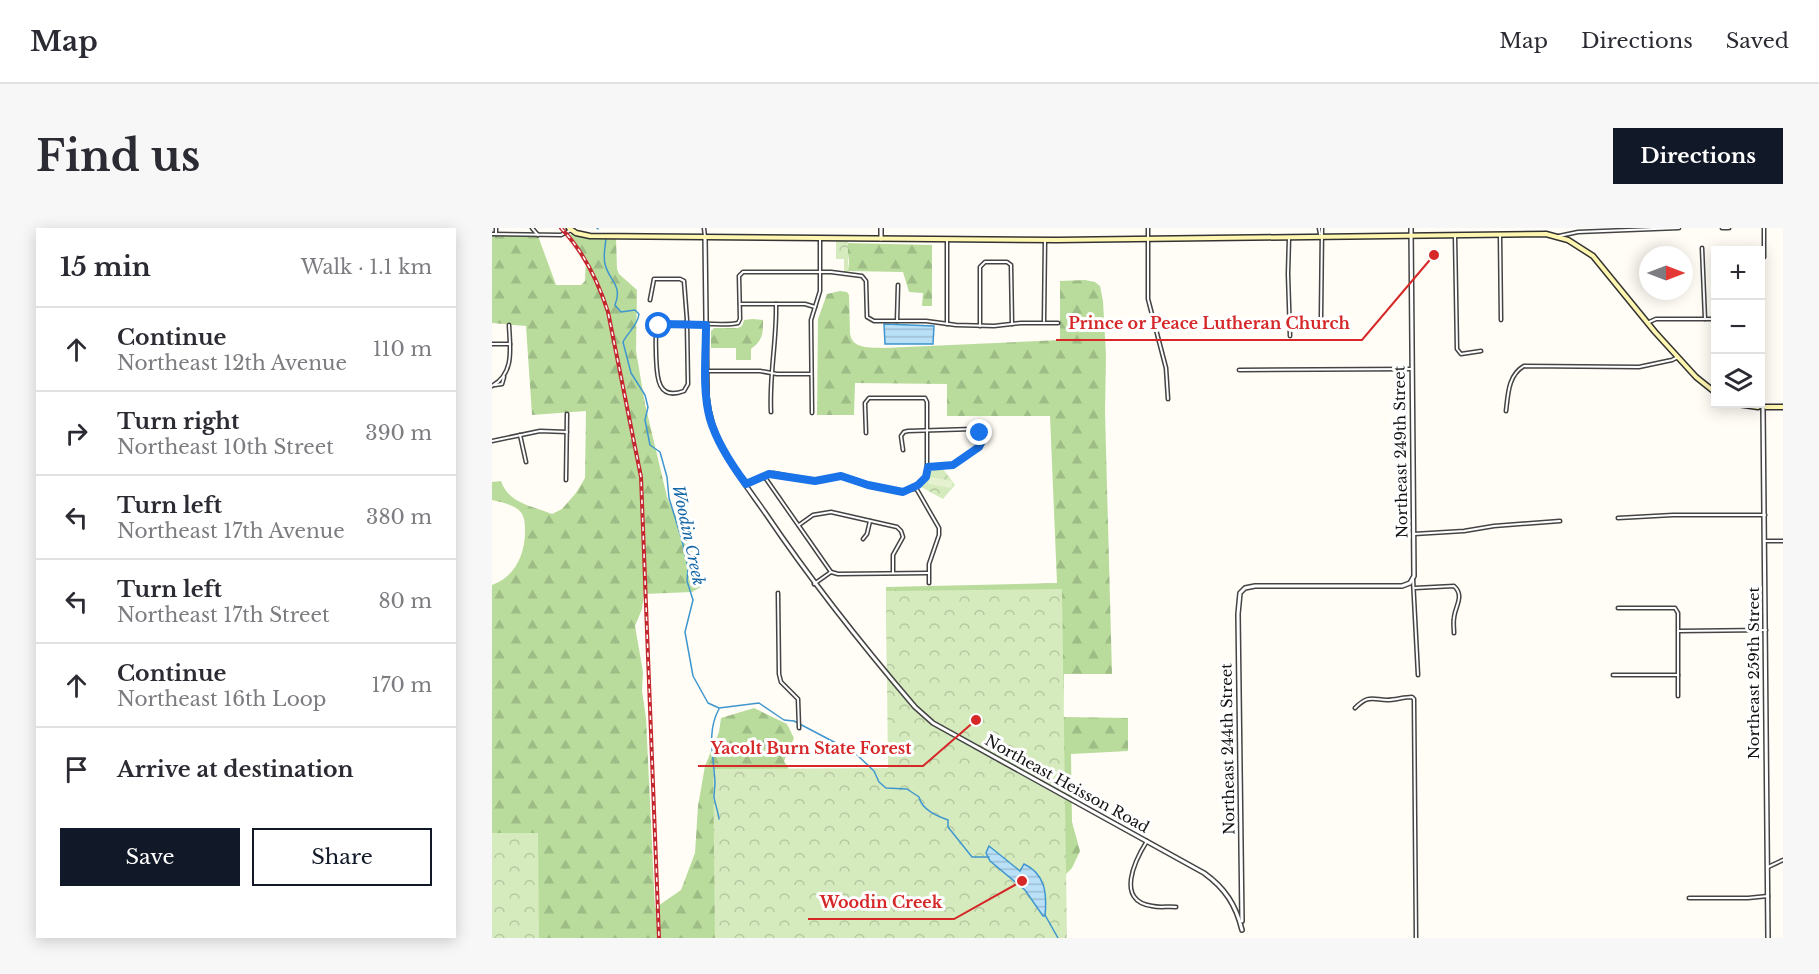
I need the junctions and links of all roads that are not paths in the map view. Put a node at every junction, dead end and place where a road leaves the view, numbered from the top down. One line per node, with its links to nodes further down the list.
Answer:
1 (496, 228): 13 (street)
2 (532, 228): 14 (street)
3 (704, 228): 19 (street)
4 (881, 228): 23 (street)
5 (1148, 228): 24 (street)
6 (1320, 228): 20 (street)
7 (1411, 228): 16 (street, Northeast 249th Street)
8 (1679, 228): 18 (street)
9 (1722, 228): 10 (street)
10 (1729, 228)
11 (1764, 228): 27 (street)
12 (570, 229): 14 (street); 19 (main road)
13 (494, 234): 14 (street)
14 (538, 235)
15 (1500, 235): 17 (main road); 18 (main road); 37 (street)
16 (1411, 236): 17 (main road); 20 (main road); 54 (street, Northeast 249th Street)
17 (1455, 236): 52 (street)
18 (1559, 236): 42 (main road)
19 (705, 237): 21 (main road); 47 (street, Northeast Heisson Road)
20 (1321, 237): 22 (main road); 35 (street)
21 (820, 238): 23 (main road); 29 (street)
22 (1289, 238): 24 (main road); 49 (street)
23 (881, 239): 25 (main road)
24 (1148, 239): 26 (main road); 61 (street)
25 (947, 240): 26 (main road); 44 (street)
26 (1045, 240): 40 (street)
27 (1764, 246)
28 (1702, 249): 38 (street)
29 (820, 272): 32 (street); 34 (street); 39 (street)
30 (898, 285): 39 (street)
31 (650, 300): 43 (street)
32 (740, 304): 33 (street); 47 (street)
33 (776, 304): 34 (street); 57 (street)
34 (815, 307): 58 (street)
35 (1321, 317)
36 (1711, 319): 38 (street)
37 (1501, 320)
38 (1705, 320): 42 (street)
39 (897, 321): 44 (street)
40 (1044, 323): 41 (street); 45 (street)
41 (1058, 323)
42 (1647, 323): 53 (main road)
43 (687, 324): 43 (street); 47 (street)
44 (947, 324): 48 (street)
45 (1012, 324): 48 (street); 48 (street)
46 (509, 325): 51 (street)
47 (706, 325): 56 (street, Northeast Heisson Road)
48 (980, 326)
49 (1290, 336)
50 (492, 344): 51 (street)
51 (510, 344): 59 (street)
52 (1481, 351)
53 (1678, 357): 60 (main road); 65 (street)
54 (1412, 369): 55 (street); 86 (street, Northeast 249th Street)
55 (1239, 370)
56 (706, 371): 57 (street); 79 (street, Northeast Heisson Road)
57 (772, 373): 58 (street); 66 (street)
58 (811, 374): 67 (street)
59 (493, 385)
60 (1711, 389)
61 (1168, 399)
62 (1765, 407): 63 (main road)
63 (1783, 407)
64 (1762, 408): 81 (street, Northeast 259th Street)
65 (1506, 411)
66 (771, 412)
67 (812, 413)
68 (567, 414): 70 (street)
69 (927, 430): 71 (street); 74 (street); 76 (street); 76 (street)
70 (567, 432): 72 (street); 78 (street)
71 (866, 433)
72 (520, 435): 73 (street); 75 (street)
73 (492, 441)
74 (903, 450)
75 (525, 462)
76 (928, 467): 80 (street)
77 (764, 475): 79 (street); 80 (street); 85 (street)
78 (566, 480)
79 (746, 484): 95 (street, Northeast Heisson Road)
80 (916, 488): 92 (street)
81 (1765, 515): 82 (street); 88 (street, Northeast 259th Street)
82 (1618, 518)
83 (870, 521): 85 (street); 87 (street); 91 (street)
84 (1560, 521): 86 (street)
85 (799, 525): 90 (street)
86 (1414, 534): 93 (street, Northeast 249th Street)
87 (863, 539)
88 (1765, 541): 89 (street); 99 (street, Northeast 259th Street)
89 (1783, 541)
90 (831, 572): 91 (street); 95 (street)
91 (893, 573): 92 (street)
92 (928, 573): 94 (street)
93 (1413, 579): 96 (street, Northeast 249th Street); 111 (street, Northeast 244th Street)
94 (928, 583)
95 (814, 584): 108 (street, Northeast Heisson Road)
96 (1414, 588): 101 (street); 102 (street, Northeast 249th Street)
97 (778, 593): 107 (street)
98 (1618, 608): 100 (street)
99 (1766, 630): 100 (street); 110 (street, Northeast 259th Street)
100 (1679, 631): 104 (street)
101 (1454, 633)
102 (1418, 675)
103 (1613, 675): 104 (street)
104 (1678, 675): 105 (street)
105 (1678, 696)
106 (1355, 708): 118 (street)
107 (799, 728)
108 (1147, 841): 114 (street, Northeast Heisson Road); 115 (street)
109 (1783, 860): 110 (street)
110 (1768, 867): 112 (street, Northeast 259th Street)
111 (1242, 893): 114 (street); 116 (street, Northeast 244th Street)
112 (1768, 896): 113 (street); 119 (street, Northeast 259th Street)
113 (1689, 898)
114 (1233, 903): 116 (street, Northeast Heisson Road)
115 (1176, 907)
116 (1242, 930): 117 (street)
117 (1242, 938)
118 (1416, 938)
119 (1768, 938)

